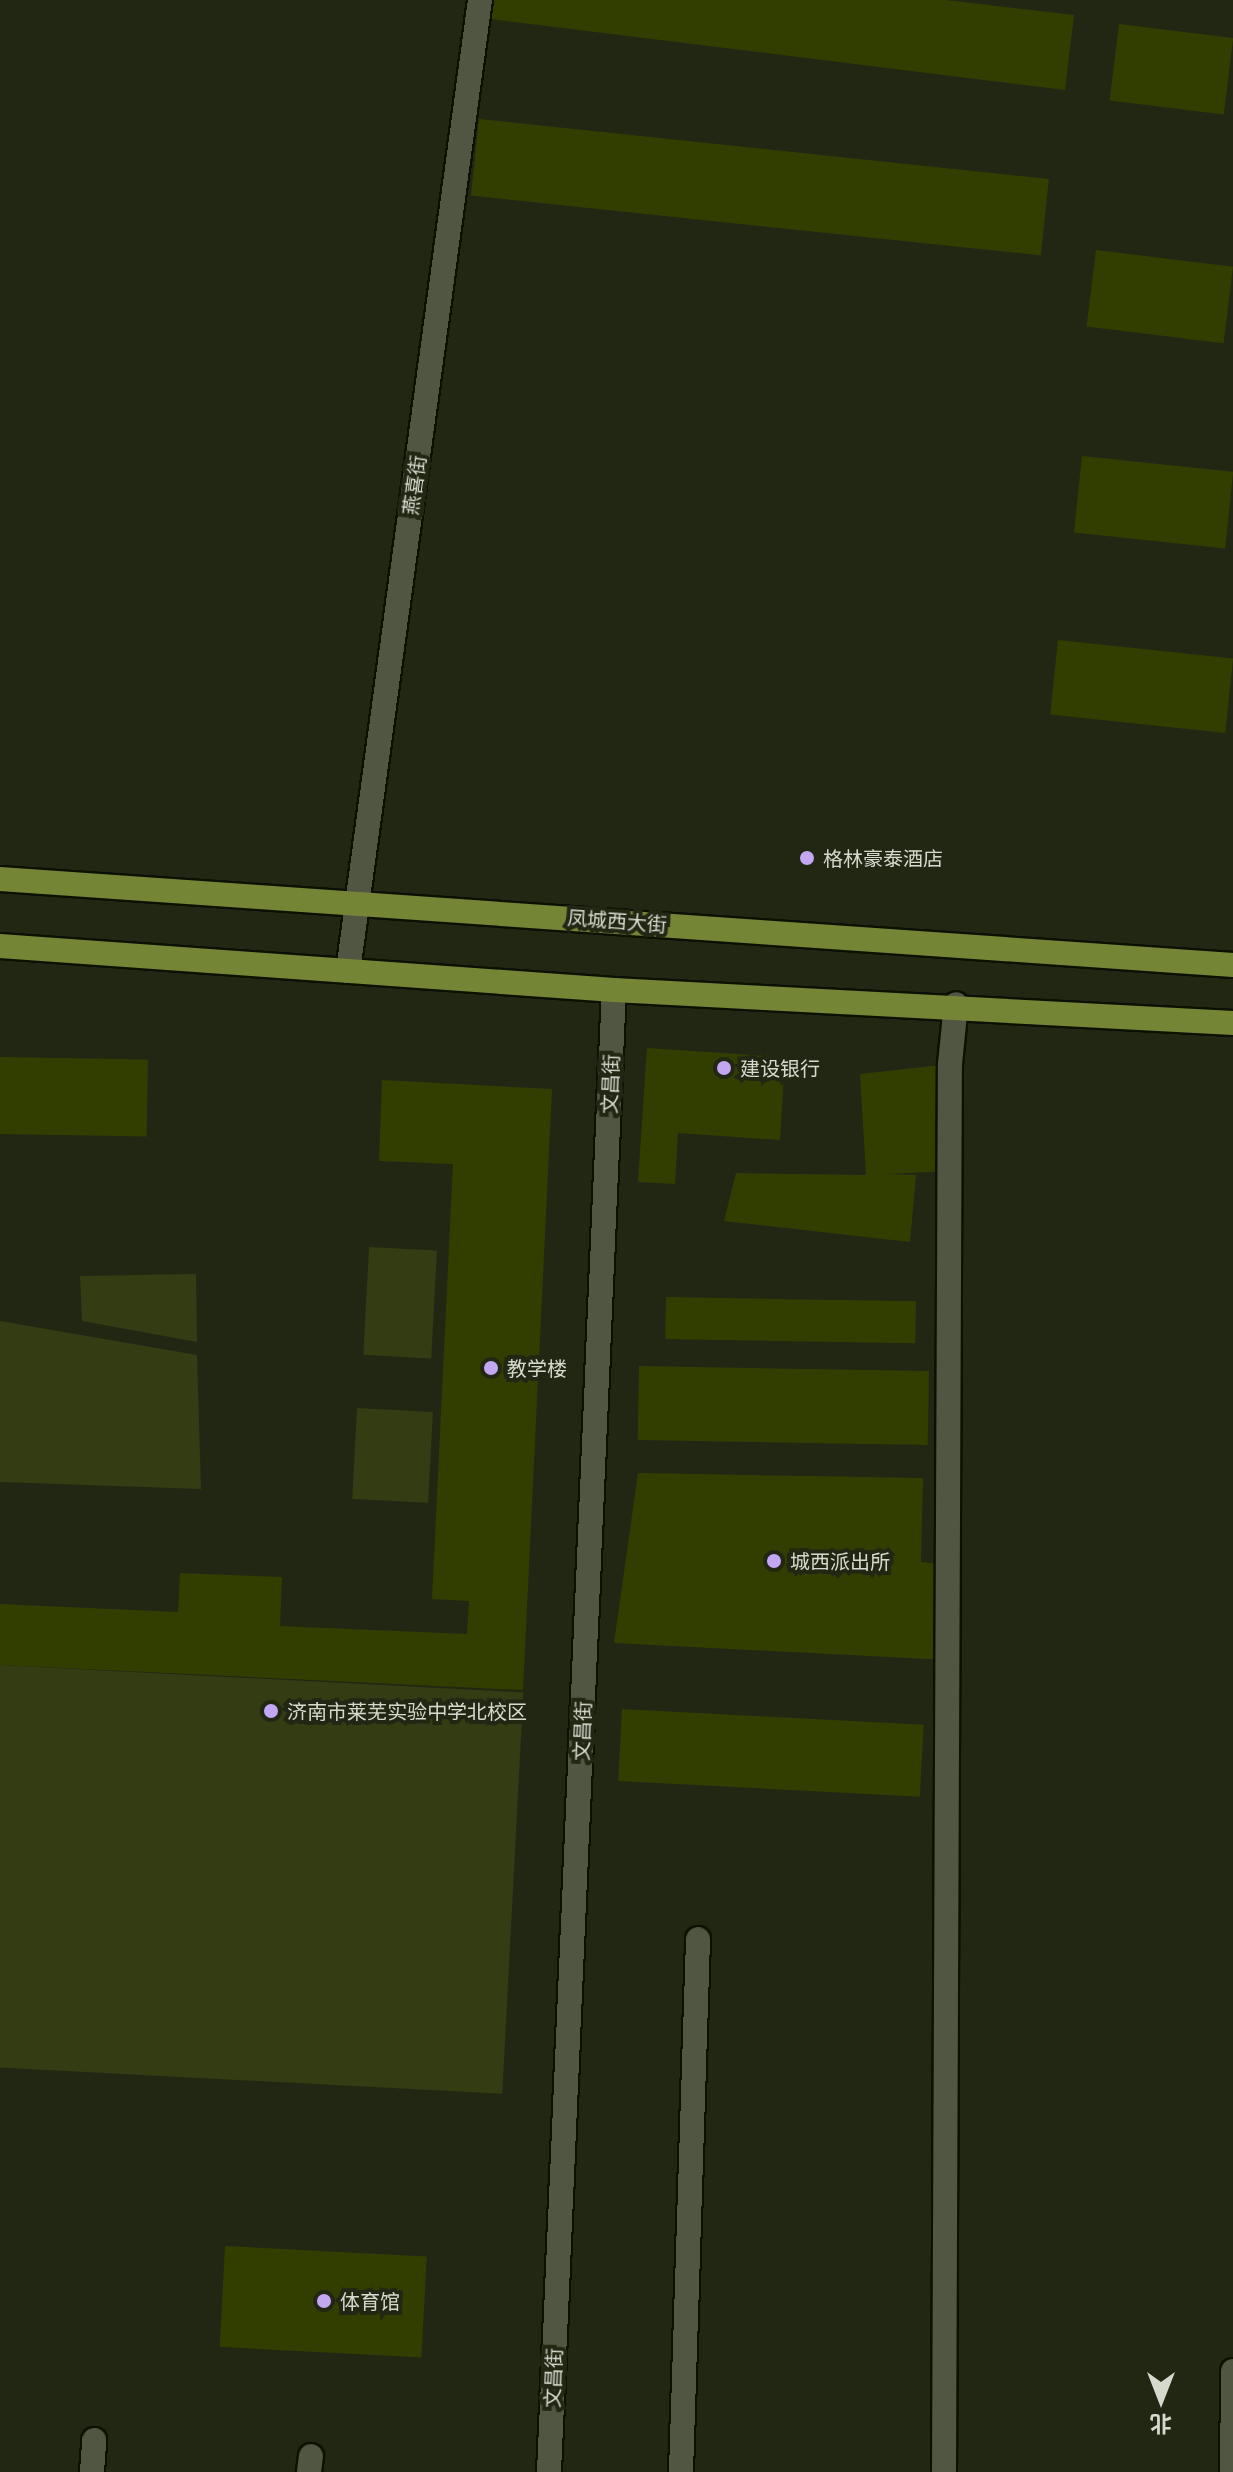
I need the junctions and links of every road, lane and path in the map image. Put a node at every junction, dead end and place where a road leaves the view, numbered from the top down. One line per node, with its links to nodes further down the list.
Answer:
1 (480, 0): 3 (street, 燕喜街)
2 (0, 879): 3 (main road, 凤城西大街)
3 (357, 903): 5 (main road, 凤城西大街); 6 (street, 燕喜街)
4 (0, 946): 6 (main road)
5 (1233, 965)
6 (348, 971): 7 (main road)
7 (614, 990): 8 (main road); 14 (street, 文昌街)
8 (956, 1004): 9 (main road); 16 (street)
9 (1233, 1023)
10 (698, 1939): 15 (street)
11 (1233, 2371): 17 (street)
12 (94, 2440): 13 (street)
13 (92, 2472)
14 (549, 2472)
15 (681, 2472)
16 (944, 2472)
17 (1232, 2472)

